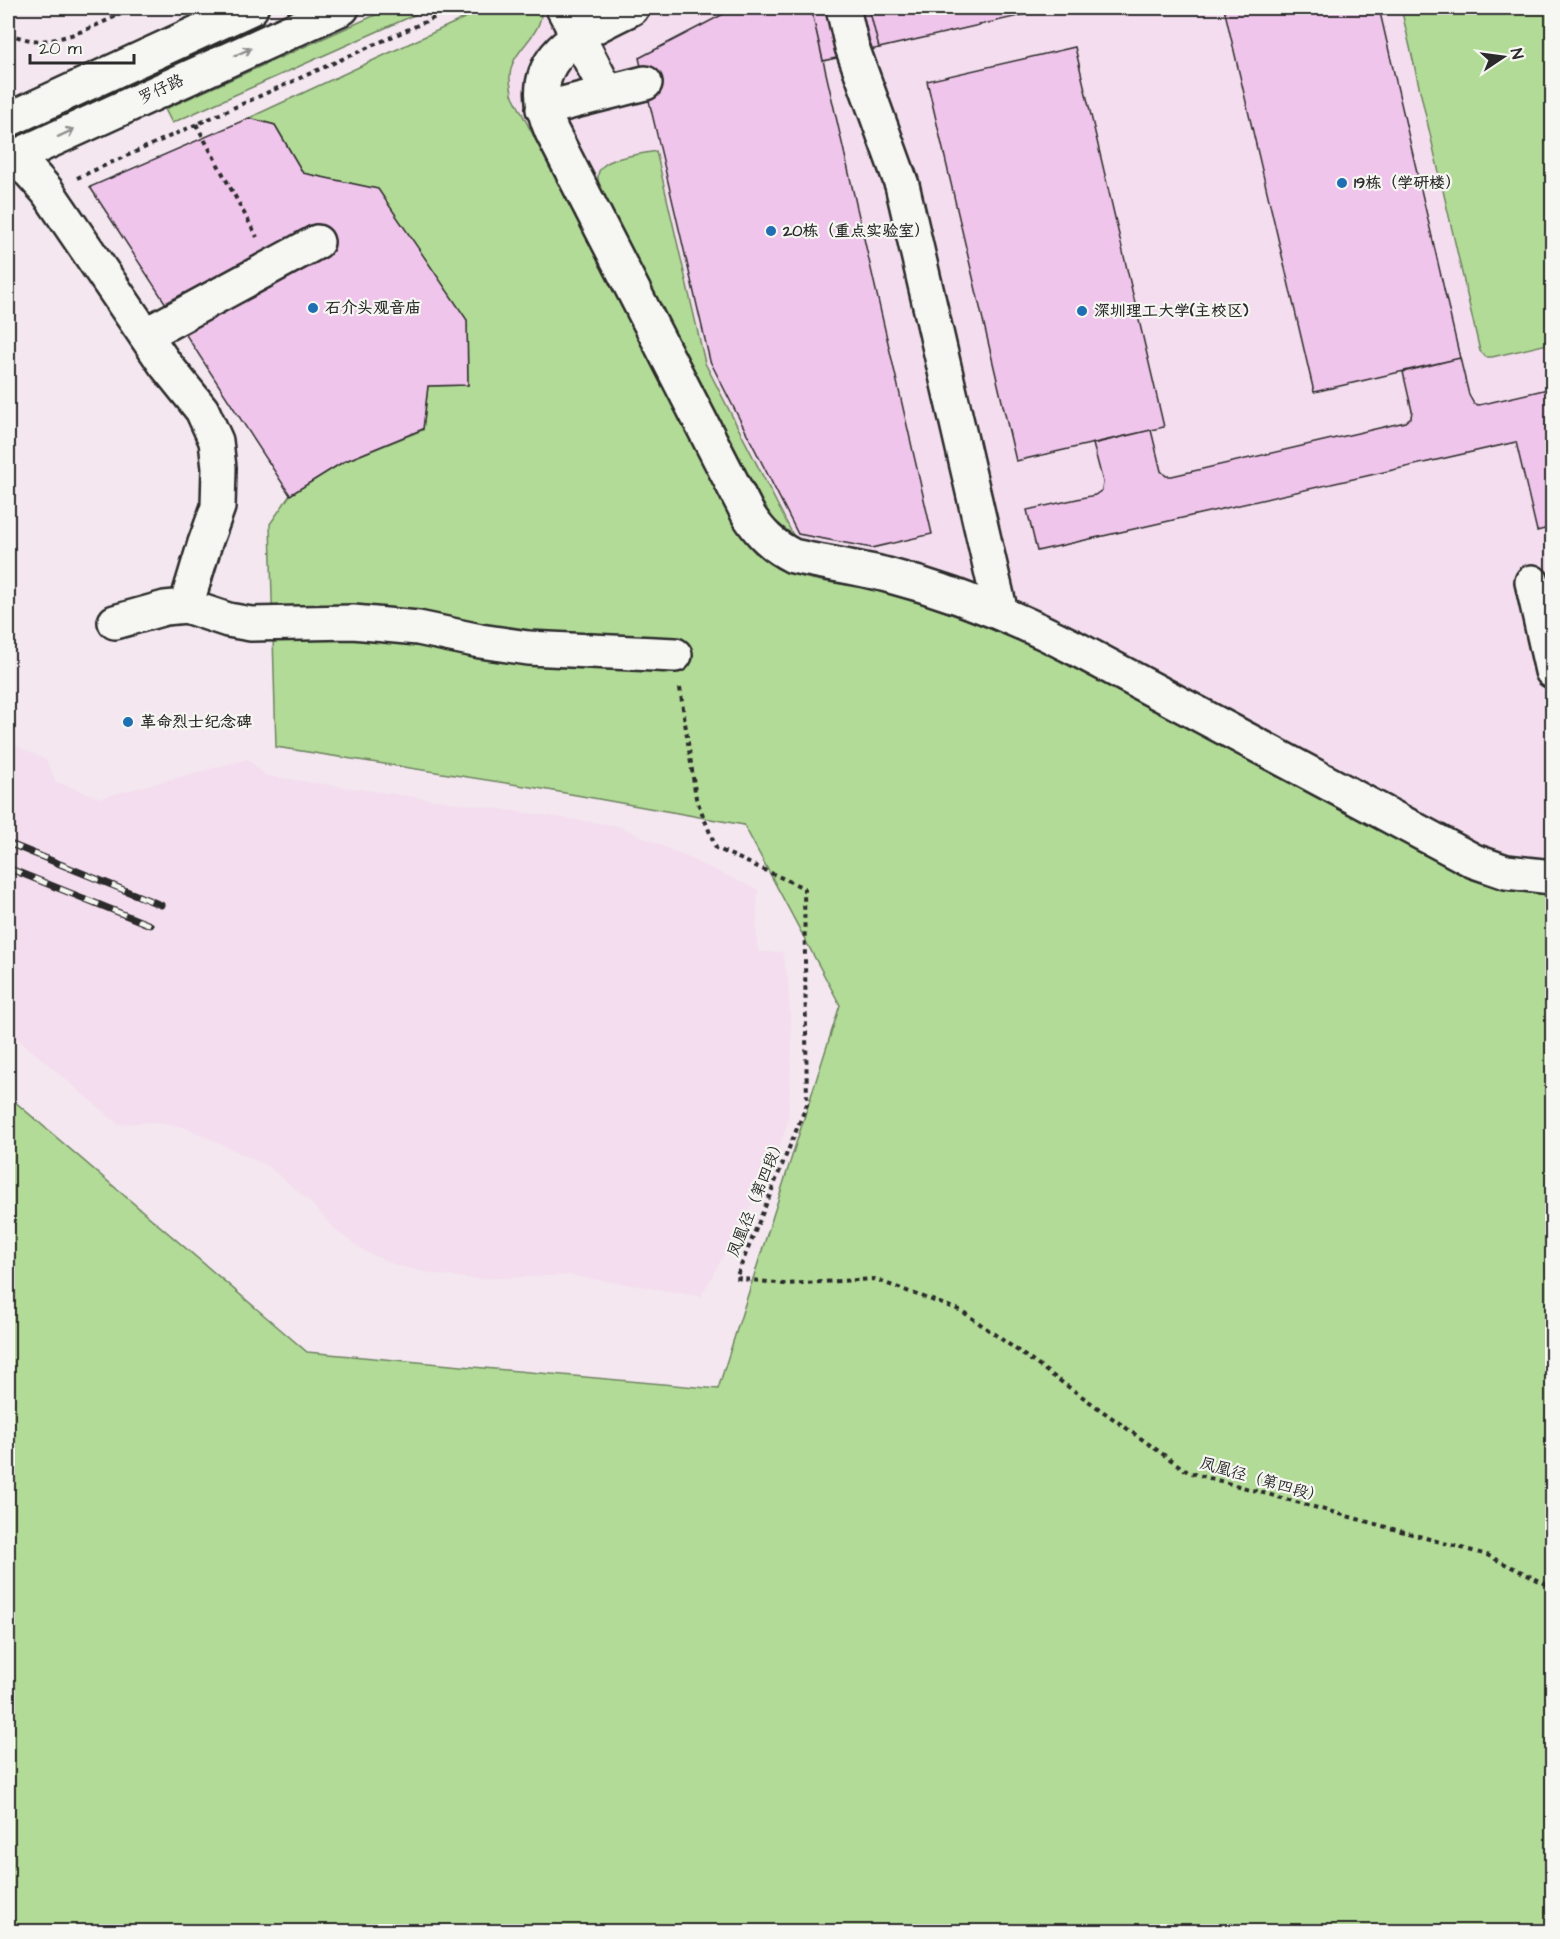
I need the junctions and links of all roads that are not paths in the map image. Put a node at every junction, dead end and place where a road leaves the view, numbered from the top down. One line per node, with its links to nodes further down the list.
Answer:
1 (251, 8): 9 (street)
2 (342, 8): 10 (street, 罗仔路, one-way to 2)
3 (632, 8): 5 (street)
4 (843, 8): 15 (street)
5 (571, 21): 7 (street); 8 (street)
6 (645, 83): 7 (street)
7 (607, 92): 8 (street)
8 (543, 109): 15 (street)
9 (8, 120)
10 (9, 155): 12 (street)
11 (317, 242): 12 (street)
12 (145, 335): 14 (street)
13 (1532, 582): 18 (street)
14 (186, 606): 16 (street); 17 (street)
15 (1001, 614): 19 (street)
16 (115, 622)
17 (675, 655)
18 (1552, 671)
19 (1552, 877)

